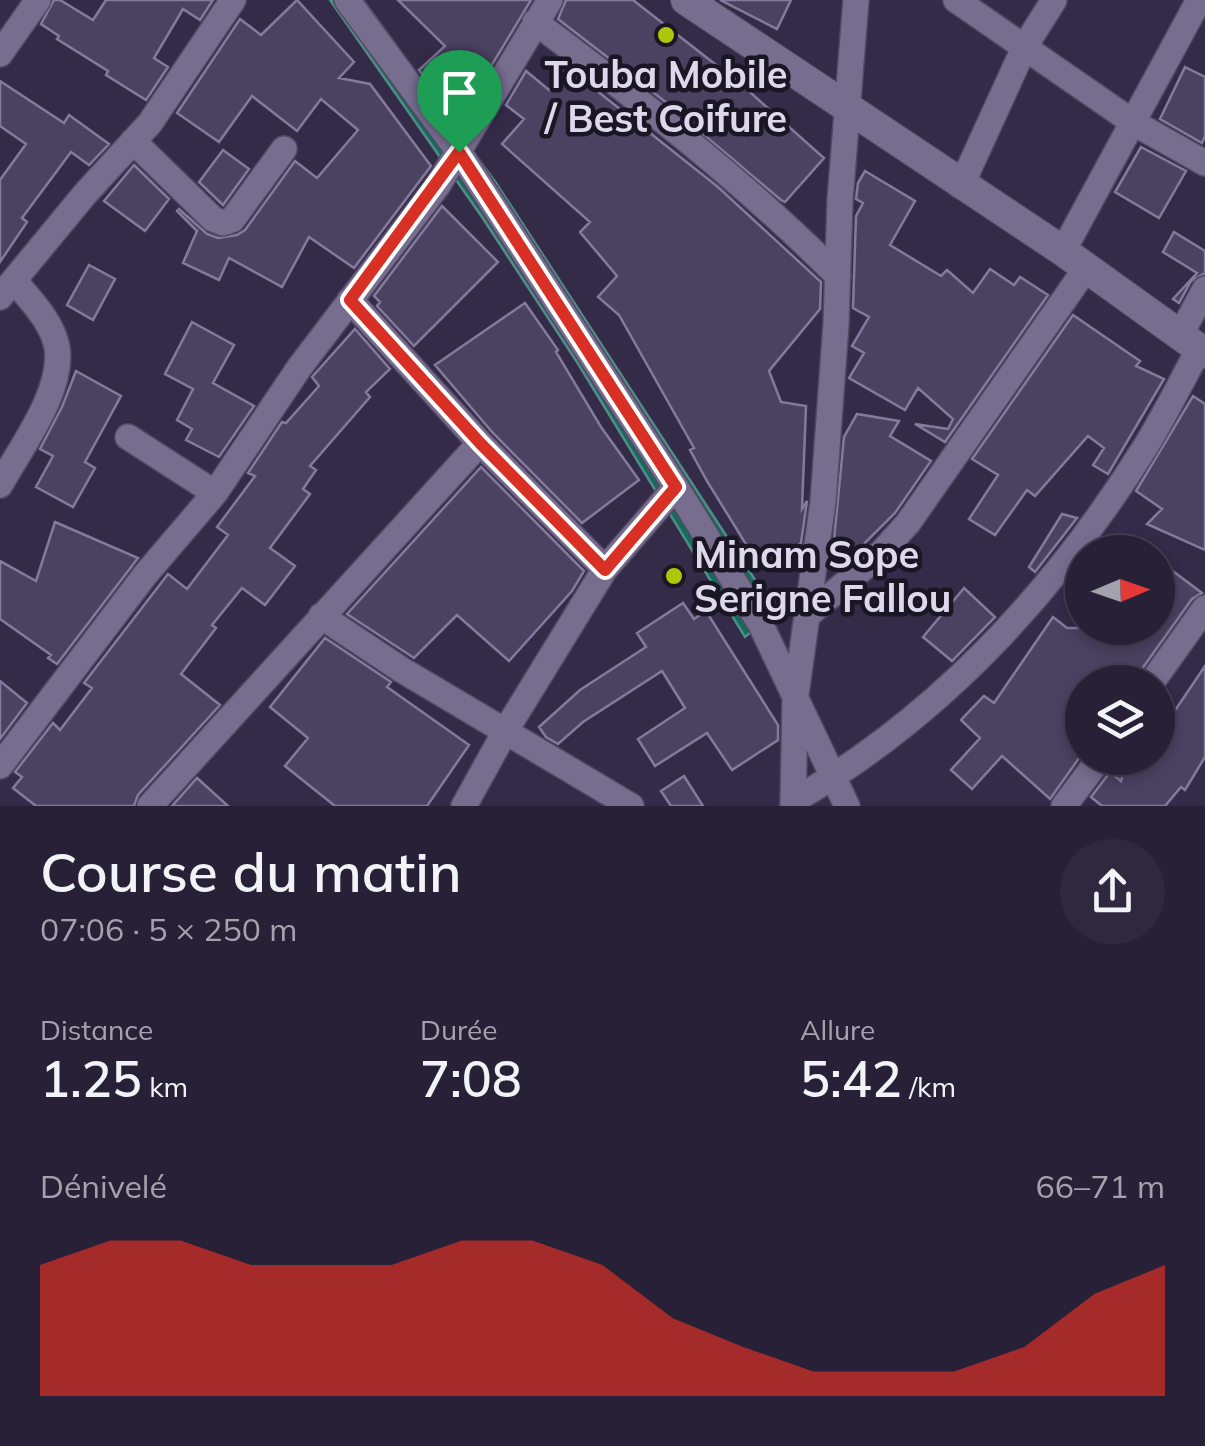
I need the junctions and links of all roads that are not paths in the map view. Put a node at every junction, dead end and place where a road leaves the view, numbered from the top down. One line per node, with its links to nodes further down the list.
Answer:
1 (38, 0): 12 (street)
2 (233, 0): 15 (street)
3 (347, 0): 17 (street)
4 (550, 0): 10 (street)
5 (686, 0): 13 (street)
6 (856, 0): 13 (street)
7 (956, 0): 11 (street)
8 (1054, 0): 11 (street)
9 (1199, 0): 14 (street)
10 (535, 22): 17 (street); 21 (street)
11 (1026, 46): 14 (street); 19 (street)
12 (0, 54)
13 (849, 106): 19 (street); 21 (street)
14 (1134, 123): 18 (street); 20 (street)
15 (133, 141): 16 (street); 22 (street)
16 (284, 149)
17 (459, 152): 24 (street); 29 (street)
18 (1205, 163)
19 (962, 186): 20 (street)
20 (1075, 259): 25 (street); 33 (street)
21 (838, 276): 33 (street)
22 (7, 288): 28 (street)
23 (1205, 289): 25 (street)
24 (350, 300): 27 (street); 30 (street)
25 (1195, 345): 40 (street)
26 (128, 436): 30 (street)
27 (480, 443): 31 (street); 34 (street)
28 (0, 485)
29 (676, 487): 31 (street); 36 (street)
30 (215, 493): 38 (street)
31 (605, 570): 37 (street)
32 (1205, 608): 35 (street)
33 (810, 614): 36 (street)
34 (321, 616): 37 (street); 43 (street)
35 (1164, 665)
36 (795, 701): 40 (street); 41 (street)
37 (506, 730): 42 (street); 44 (street)
38 (0, 766)
39 (1087, 775): 46 (street)
40 (841, 793): 41 (street); 45 (street)
41 (793, 803)
42 (622, 804)
43 (150, 806)
44 (464, 806)
45 (867, 806)
46 (1064, 806)

